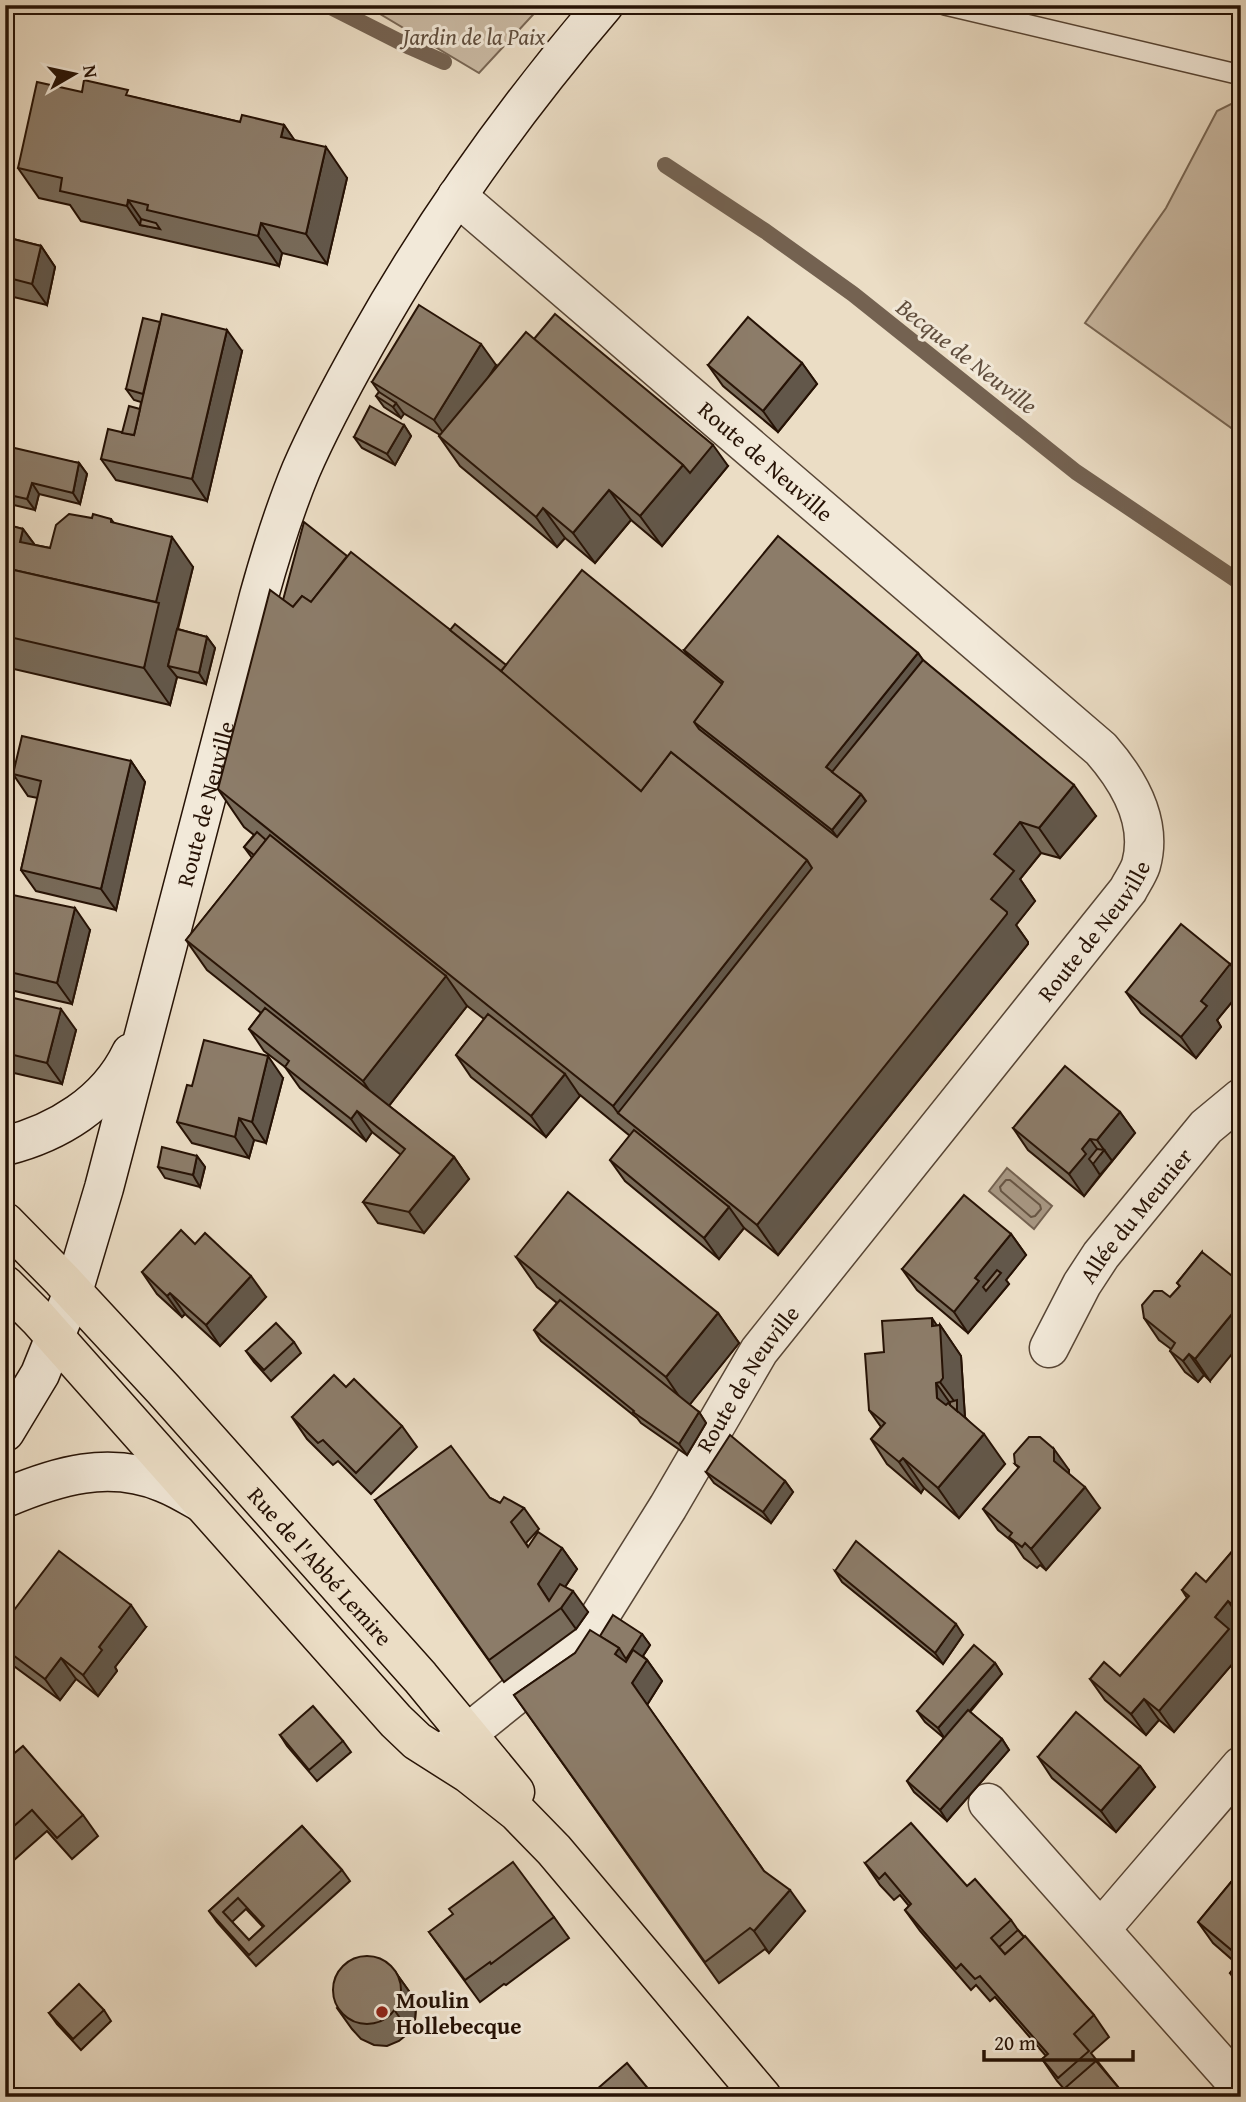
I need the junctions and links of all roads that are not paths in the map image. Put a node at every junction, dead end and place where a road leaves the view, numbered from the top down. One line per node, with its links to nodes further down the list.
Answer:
1 (604, 5): 4 (street, Route de Neuville)
2 (945, 5): 3 (lane)
3 (1241, 75)
4 (457, 196): 5 (street, Route de Neuville); 16 (street, Route de Neuville)
5 (148, 1016): 7 (street); 10 (street, Route de Neuville)
6 (1241, 1098): 12 (street, Allée du Meunier)
7 (5, 1146)
8 (5, 1222): 10 (main road, Rue de l'Abbé Lemire)
9 (5, 1285): 11 (main road, Rue de l'Abbé Lemire)
10 (73, 1292): 11 (street, Route de Neuville); 16 (main road, Rue de l'Abbé Lemire)
11 (55, 1338): 13 (street, Route de Neuville); 15 (main road, Rue de l'Abbé Lemire)
12 (1049, 1348)
13 (5, 1432)
14 (5, 1497): 15 (street)
15 (202, 1503): 16 (main road, Rue de l'Abbé Lemire)
16 (454, 1744): 21 (main road, Rue de l'Abbé Lemire)
17 (1241, 1766): 19 (street)
18 (988, 1803): 19 (street)
19 (1101, 1929): 20 (street)
20 (1241, 2088)
21 (762, 2097)

